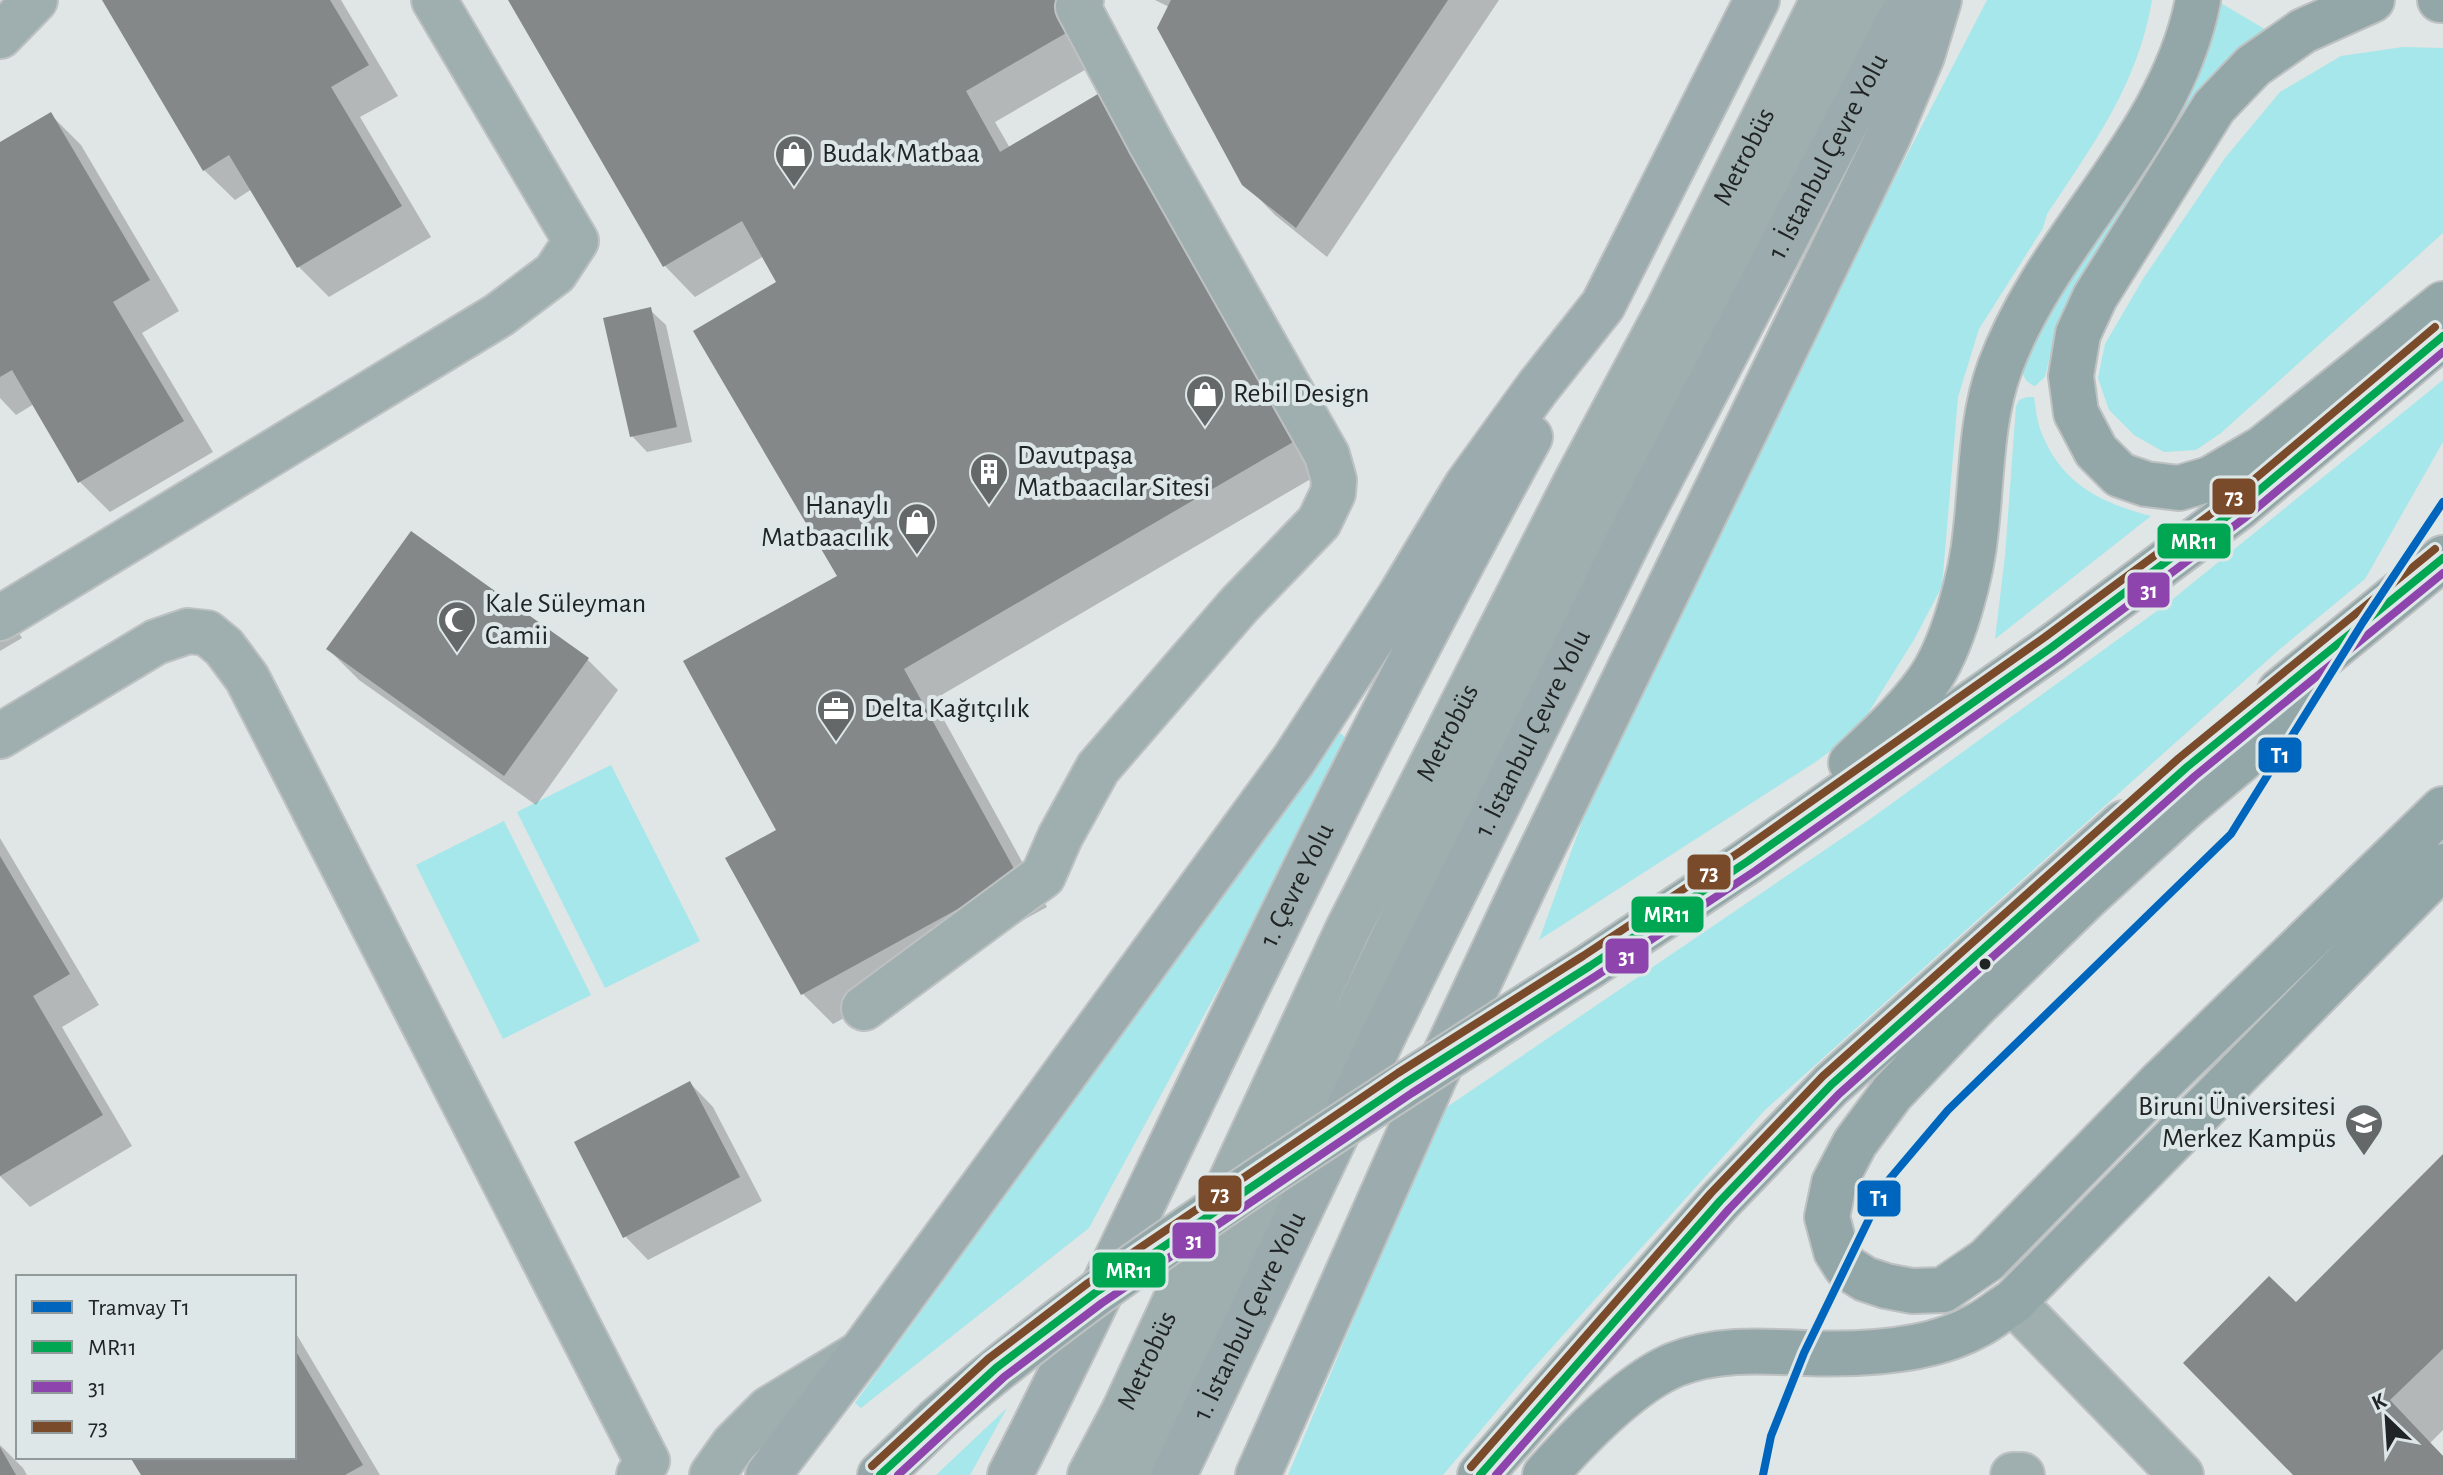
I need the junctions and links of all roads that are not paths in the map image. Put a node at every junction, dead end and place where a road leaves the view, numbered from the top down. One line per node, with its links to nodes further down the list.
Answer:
1 (35, 0): 12 (street)
2 (434, 0): 17 (street)
3 (1081, 0): 23 (street)
4 (1757, 0): 14 (highway)
5 (1823, 0): 31 (street, Metrobüs)
6 (1863, 0): 32 (street, Metrobüs)
7 (1910, 0): 33 (highway, 1. İstanbul Çevre Yolu)
8 (1939, 0): 34 (highway)
9 (2198, 0): 21 (main road)
10 (2303, 0): 11 (main road)
11 (2372, 0): 13 (main road)
12 (0, 36)
13 (2443, 304)
14 (1603, 305): 25 (highway); 30 (highway, 1. Çevre Yolu)
15 (2443, 336): 21 (main road)
16 (2443, 558): 18 (main road)
17 (0, 618)
18 (2304, 673): 20 (main road); 35 (main road)
19 (0, 736): 26 (street)
20 (2443, 809)
21 (1748, 861): 29 (main road, bridge)
22 (2443, 866): 24 (main road)
23 (864, 1008)
24 (2013, 1302): 36 (main road); 39 (street)
25 (861, 1353): 27 (street); 28 (highway)
26 (655, 1470)
27 (712, 1475)
28 (768, 1475)
29 (880, 1475)
30 (1010, 1475)
31 (1090, 1475)
32 (1136, 1475)
33 (1174, 1475)
34 (1258, 1475)
35 (1480, 1475)
36 (1545, 1475)
37 (2013, 1475): 38 (street)
38 (2022, 1475)
39 (2181, 1475)

